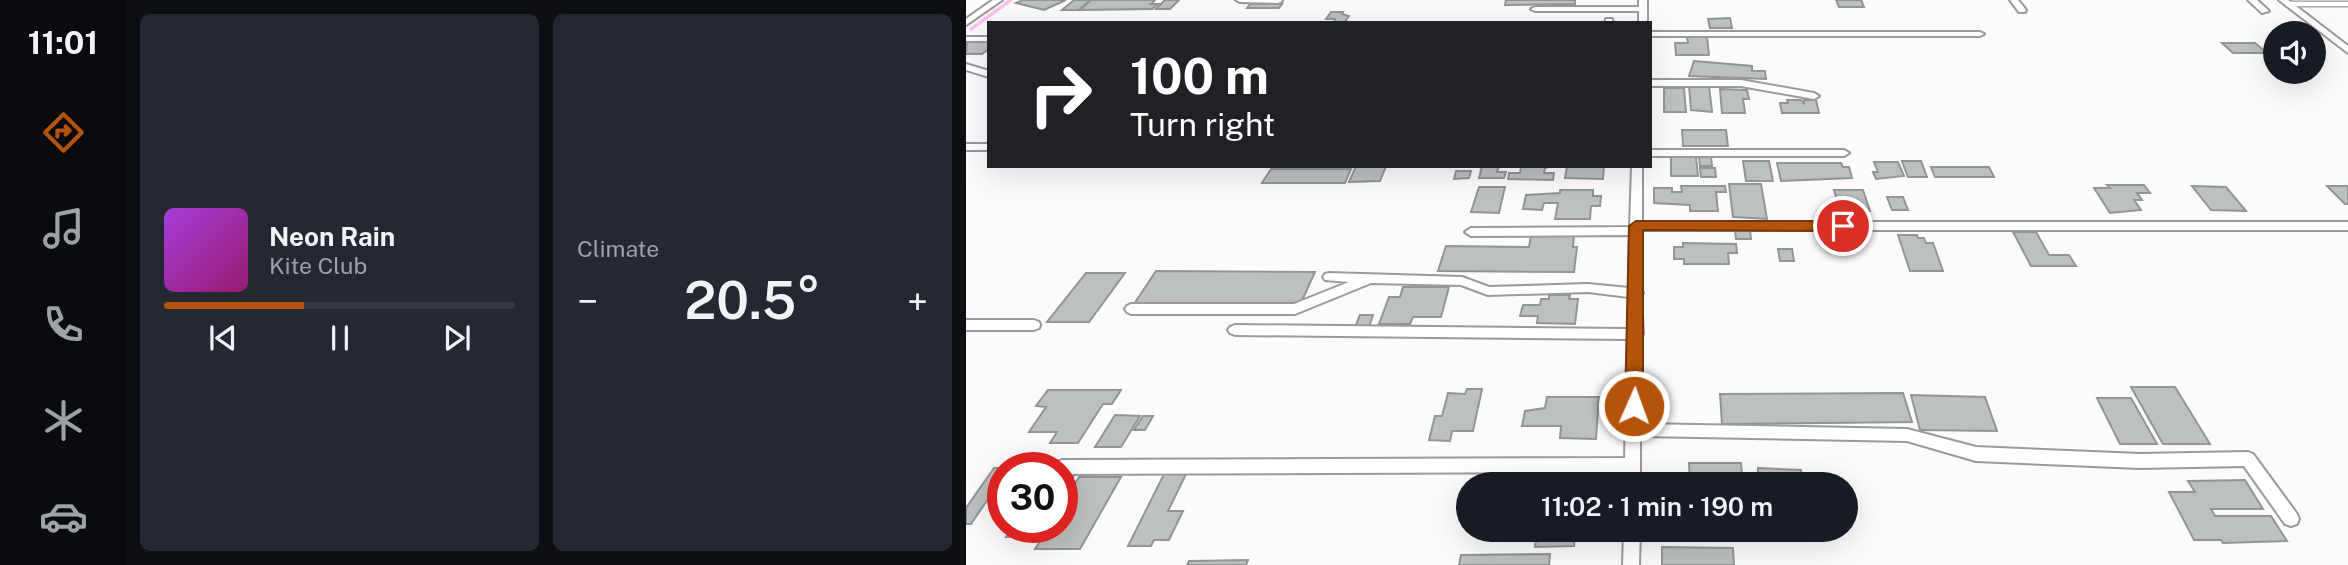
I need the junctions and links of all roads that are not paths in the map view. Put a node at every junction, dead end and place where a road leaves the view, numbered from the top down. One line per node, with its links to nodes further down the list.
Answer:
1 (998, 0): 12 (street)
2 (1240, 0): 5 (street)
3 (2014, 0): 10 (street)
4 (2252, 0): 11 (street)
5 (1278, 1)
6 (2286, 2): 8 (lane); 17 (street)
7 (1643, 4): 9 (street)
8 (2348, 4)
9 (1535, 9)
10 (2022, 10)
11 (2265, 11)
12 (966, 23)
13 (1652, 34): 14 (street)
14 (1980, 34)
15 (966, 39): 16 (street)
16 (987, 39)
17 (2348, 50)
18 (966, 67): 19 (street)
19 (987, 73)
20 (1652, 83): 21 (street)
21 (1814, 96)
22 (966, 147): 23 (street)
23 (987, 147)
24 (1652, 153): 25 (street)
25 (1844, 153)
26 (1637, 168): 28 (street)
27 (2348, 226): 28 (street)
28 (1636, 228): 29 (street); 32 (street)
29 (1471, 232)
30 (1329, 277): 31 (street)
31 (1371, 278): 32 (street); 33 (street)
32 (1637, 293): 37 (street)
33 (1131, 309)
34 (966, 325): 35 (street)
35 (1034, 325)
36 (1235, 330): 37 (street)
37 (1636, 334): 38 (street)
38 (1633, 430): 39 (street); 42 (street)
39 (1633, 465): 40 (street); 41 (street)
40 (1078, 467)
41 (1633, 472)
42 (2291, 519)
43 (1632, 542): 44 (street)
44 (1631, 565)

